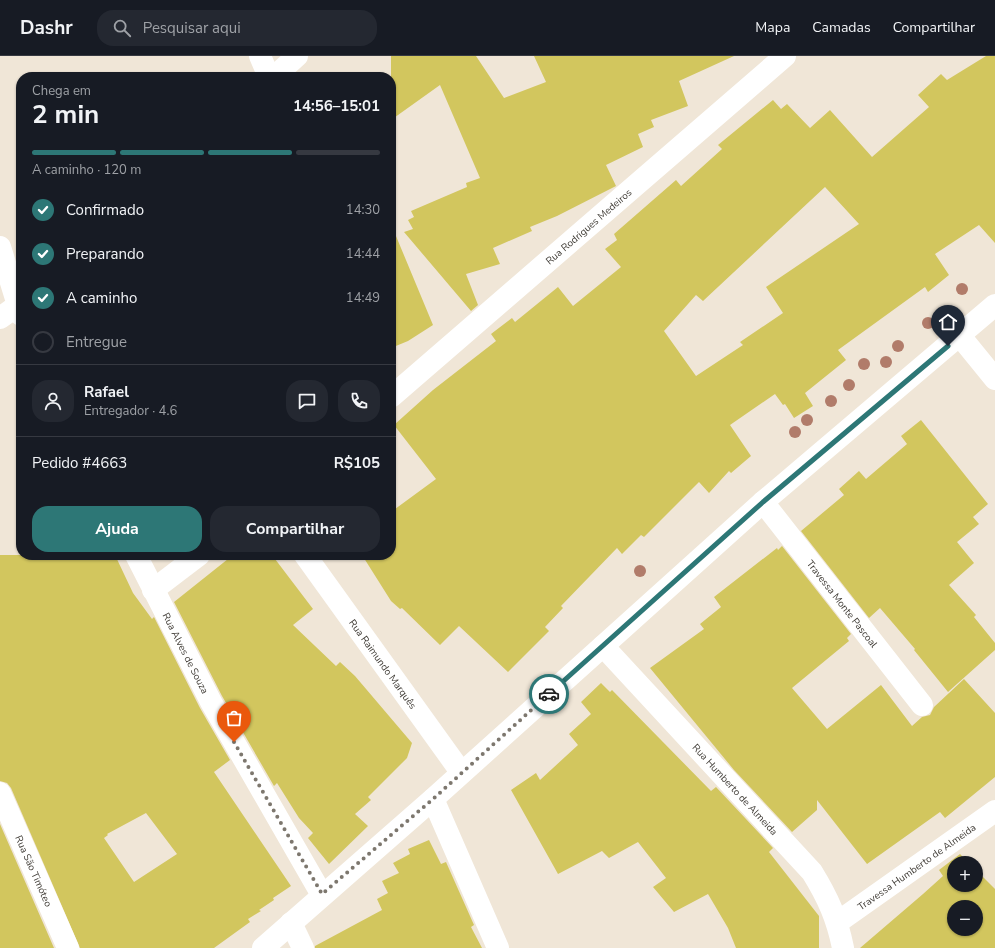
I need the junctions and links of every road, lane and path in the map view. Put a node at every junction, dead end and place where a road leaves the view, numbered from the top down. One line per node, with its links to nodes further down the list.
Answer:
1 (260, 56): 4 (street)
2 (297, 56): 5 (street)
3 (785, 56): 11 (street, Rua Rodrigues Medeiros)
4 (267, 72)
5 (279, 72)
6 (0, 247): 8 (street)
7 (995, 305): 9 (street)
8 (15, 311)
9 (960, 336): 10 (street); 12 (street)
10 (995, 379)
11 (396, 393)
12 (763, 502): 17 (street); 18 (street, Travessa Monte Pascoal)
13 (138, 560): 16 (street, Rua Alves de Souza)
14 (192, 560): 16 (street)
15 (309, 560): 19 (street, Rua Raimundo Marquês)
16 (153, 590): 23 (street, Rua Alves de Souza)
17 (603, 646): 19 (street); 24 (street, Rua Humberto de Almeida)
18 (922, 705)
19 (461, 772): 21 (street)
20 (0, 793): 26 (street, Rua São Timóteo)
21 (433, 799): 23 (street); 29 (street)
22 (995, 812): 24 (street, Travessa Humberto de Almeida)
23 (322, 894): 25 (street)
24 (838, 922): 30 (street, Rua Humberto de Almeida)
25 (291, 923): 27 (street); 28 (street)
26 (68, 948)
27 (263, 948)
28 (303, 948)
29 (498, 948)
30 (843, 948)

